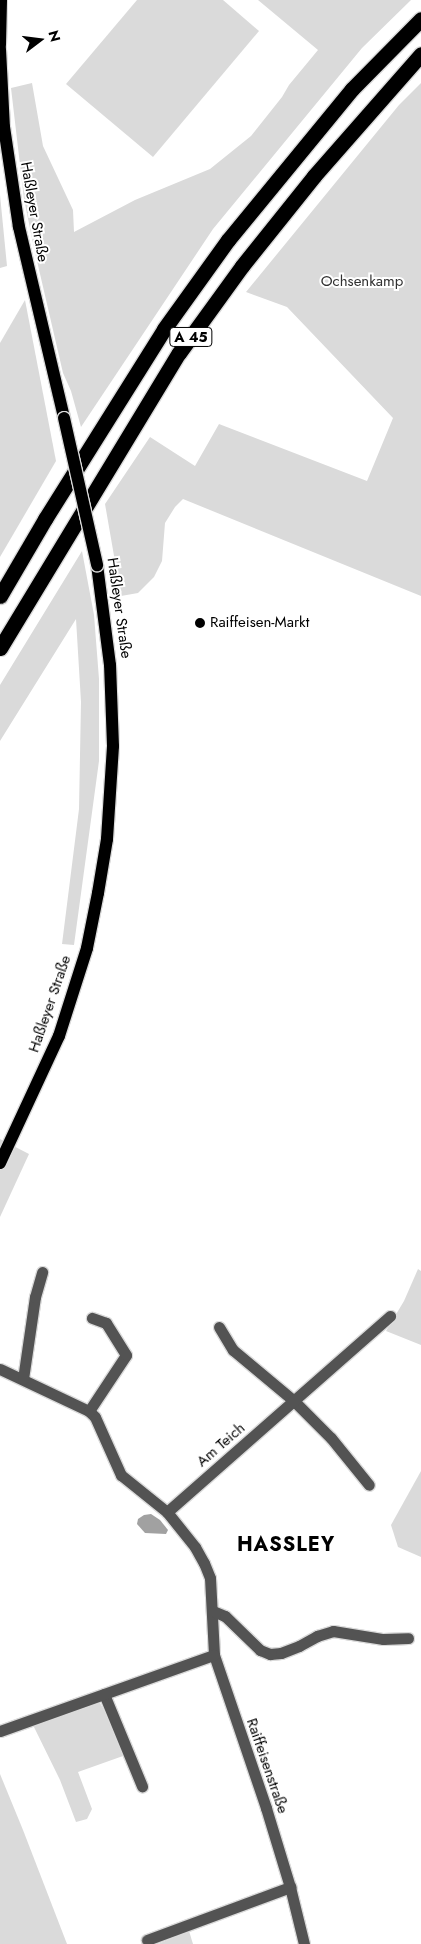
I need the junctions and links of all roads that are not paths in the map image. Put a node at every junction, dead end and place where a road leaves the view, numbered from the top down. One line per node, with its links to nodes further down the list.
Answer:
1 (1, 0): 3 (main road)
2 (421, 19): 6 (highway, A 45)
3 (0, 45)
4 (0, 49): 8 (main road, Haßleyer Straße, bridge)
5 (421, 54): 7 (highway, A 45)
6 (0, 596)
7 (0, 648)
8 (0, 1162)
9 (42, 1272): 14 (street)
10 (390, 1316): 15 (street, Am Teich)
11 (92, 1318): 16 (street)
12 (219, 1328): 15 (street)
13 (1, 1374): 14 (street)
14 (23, 1380): 16 (street)
15 (294, 1401): 17 (street); 18 (street, Am Teich)
16 (89, 1411): 18 (street, Raiffeisenstraße)
17 (369, 1484)
18 (167, 1512): 19 (street, Raiffeisenstraße)
19 (213, 1611): 20 (street); 21 (street, Raiffeisenstraße)
20 (408, 1638)
21 (214, 1655): 22 (street); 25 (street, Raiffeisenstraße)
22 (104, 1694): 23 (street); 24 (street)
23 (0, 1732)
24 (142, 1786)
25 (290, 1887): 26 (street); 27 (street, Raiffeisenstraße)
26 (147, 1940)
27 (304, 1944)

